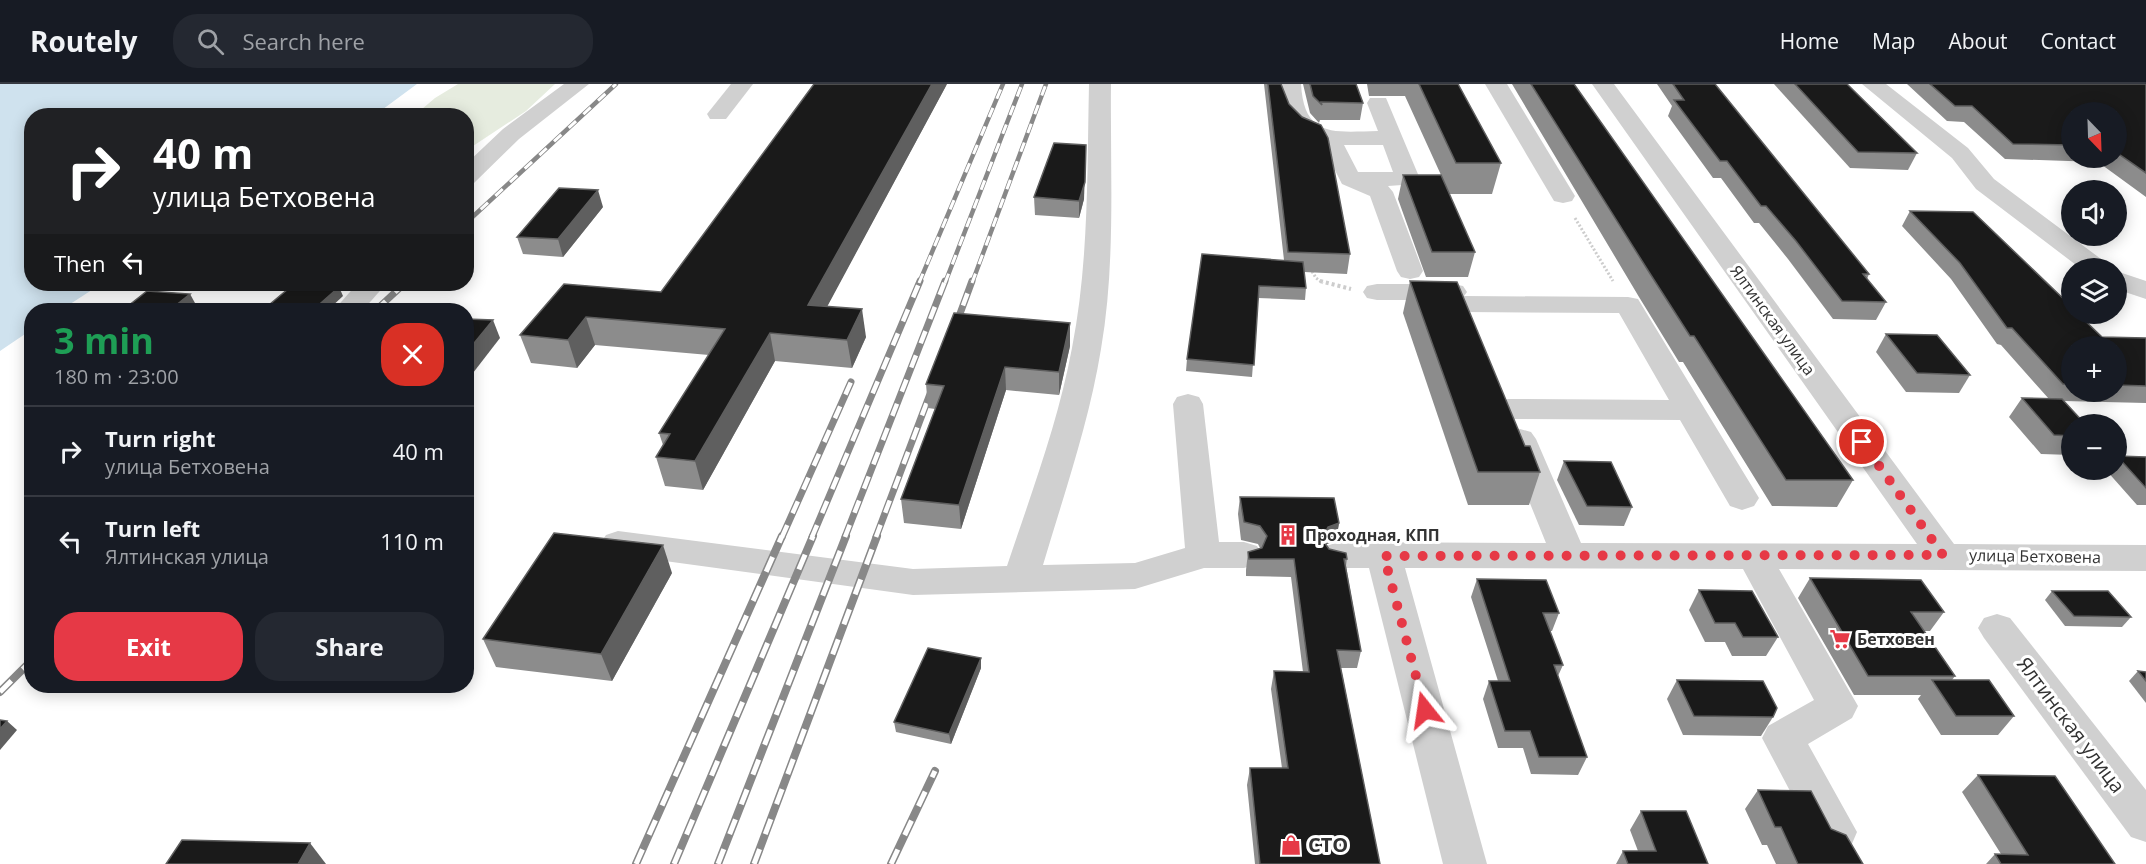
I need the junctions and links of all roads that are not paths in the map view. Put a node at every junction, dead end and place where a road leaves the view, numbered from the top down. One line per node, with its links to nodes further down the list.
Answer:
1 (578, 84): 12 (street)
2 (742, 84): 9 (street)
3 (1100, 84): 36 (street)
4 (1290, 84): 10 (street)
5 (1496, 84): 14 (street)
6 (1603, 84): 31 (street, Ялтинская улица)
7 (1873, 84): 15 (street)
8 (1378, 104): 11 (street)
9 (718, 114)
10 (1329, 137): 11 (street); 13 (street)
11 (1392, 138): 13 (street)
12 (474, 170)
13 (1350, 178): 16 (street)
14 (1563, 196)
15 (2083, 258)
16 (1410, 271)
17 (2127, 283): 19 (street)
18 (366, 291): 21 (street)
19 (2146, 291)
20 (1377, 292): 22 (street)
21 (354, 303)
22 (1465, 304): 23 (street); 25 (street)
23 (1478, 336)
24 (1188, 404): 28 (street)
25 (1690, 410): 26 (street); 33 (street)
26 (1742, 498)
27 (591, 540): 36 (street)
28 (1203, 555): 29 (street); 36 (street)
29 (1244, 555)
30 (1339, 555): 32 (street, улица Бетховена)
31 (1943, 555): 34 (street, улица Бетховена); 35 (street, улица Бетховена)
32 (1384, 556): 33 (street, улица Бетховена); 40 (street)
33 (1569, 556): 34 (street, улица Бетховена)
34 (1753, 556): 39 (street)
35 (2146, 558)
36 (1021, 579)
37 (1997, 628): 38 (street, Ялтинская улица)
38 (2146, 823)
39 (1835, 832)
40 (1465, 864)

